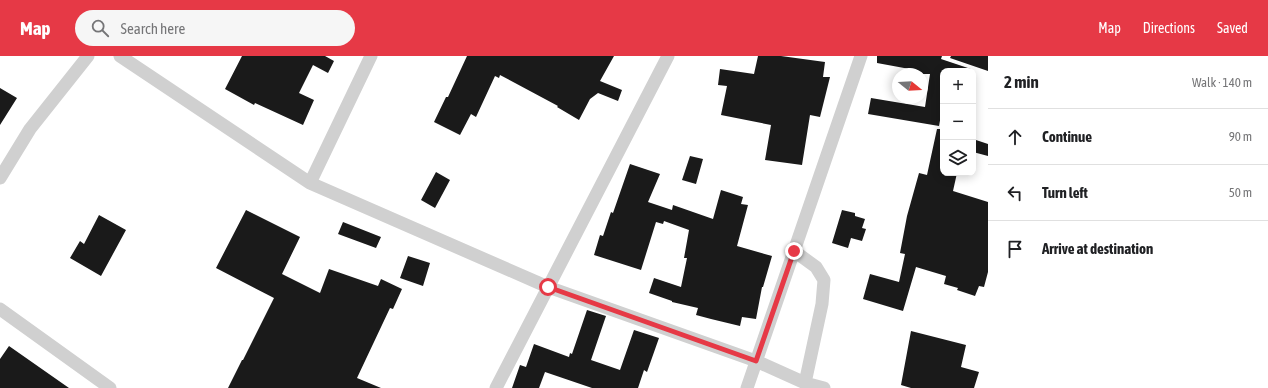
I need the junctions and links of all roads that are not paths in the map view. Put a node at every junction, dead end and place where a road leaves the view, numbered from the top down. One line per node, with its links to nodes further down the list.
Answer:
1 (88, 56): 6 (street)
2 (120, 56): 7 (street)
3 (371, 56): 7 (street)
4 (668, 56): 9 (street)
5 (861, 56): 8 (street)
6 (0, 178)
7 (310, 183): 9 (street)
8 (794, 251): 11 (street); 12 (street)
9 (548, 287): 11 (street); 14 (street)
10 (0, 309): 13 (street)
11 (756, 361): 12 (street); 15 (street)
12 (805, 383): 16 (street)
13 (110, 388)
14 (496, 388)
15 (747, 388)
16 (824, 388)

